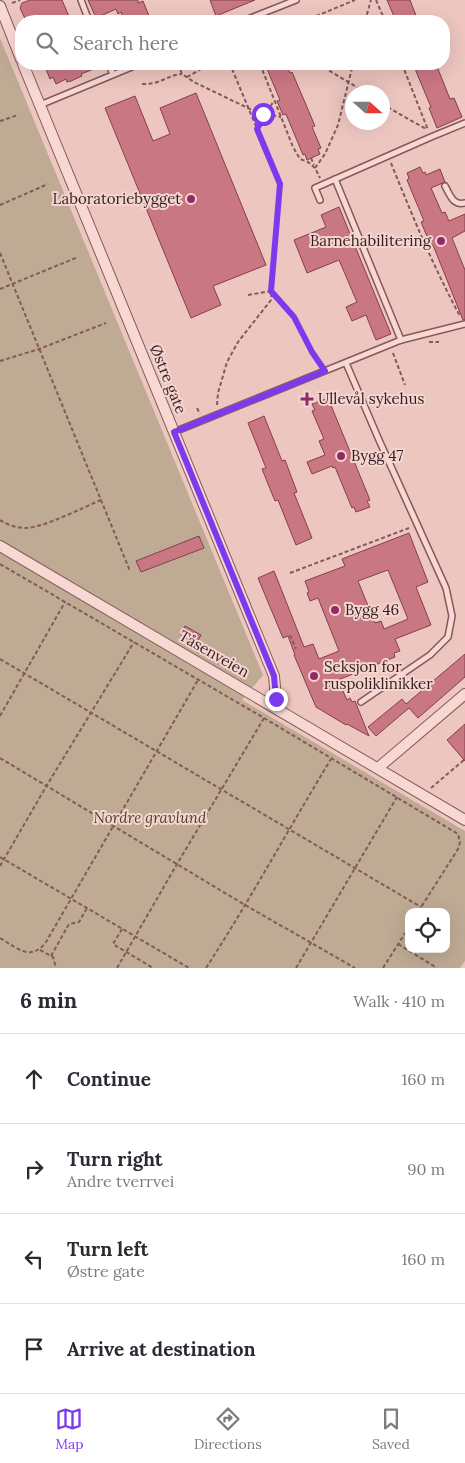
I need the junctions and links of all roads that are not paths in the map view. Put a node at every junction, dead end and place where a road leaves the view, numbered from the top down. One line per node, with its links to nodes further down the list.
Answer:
1 (81, 0): 4 (lane)
2 (296, 0): 5 (lane)
3 (0, 6): 6 (street)
4 (87, 15)
5 (258, 15)
6 (15, 45)
7 (25, 70): 11 (street, Østre gate)
8 (111, 70): 10 (lane)
9 (123, 70): 10 (lane)
10 (113, 74): 11 (lane)
11 (39, 105): 20 (street, Østre gate)
12 (465, 123): 13 (lane)
13 (335, 179): 15 (lane); 18 (lane)
14 (445, 186): 16 (lane)
15 (320, 200)
16 (465, 203)
17 (465, 324): 18 (lane)
18 (401, 340): 19 (lane)
19 (346, 362): 20 (lane); 23 (lane)
20 (174, 432): 24 (street, Østre gate)
21 (0, 546): 24 (street, Tåsenveien)
22 (465, 694): 25 (street)
23 (361, 702)
24 (273, 706): 25 (street, Tåsenveien)
25 (378, 768): 26 (street, Tåsenveien)
26 (465, 820)

